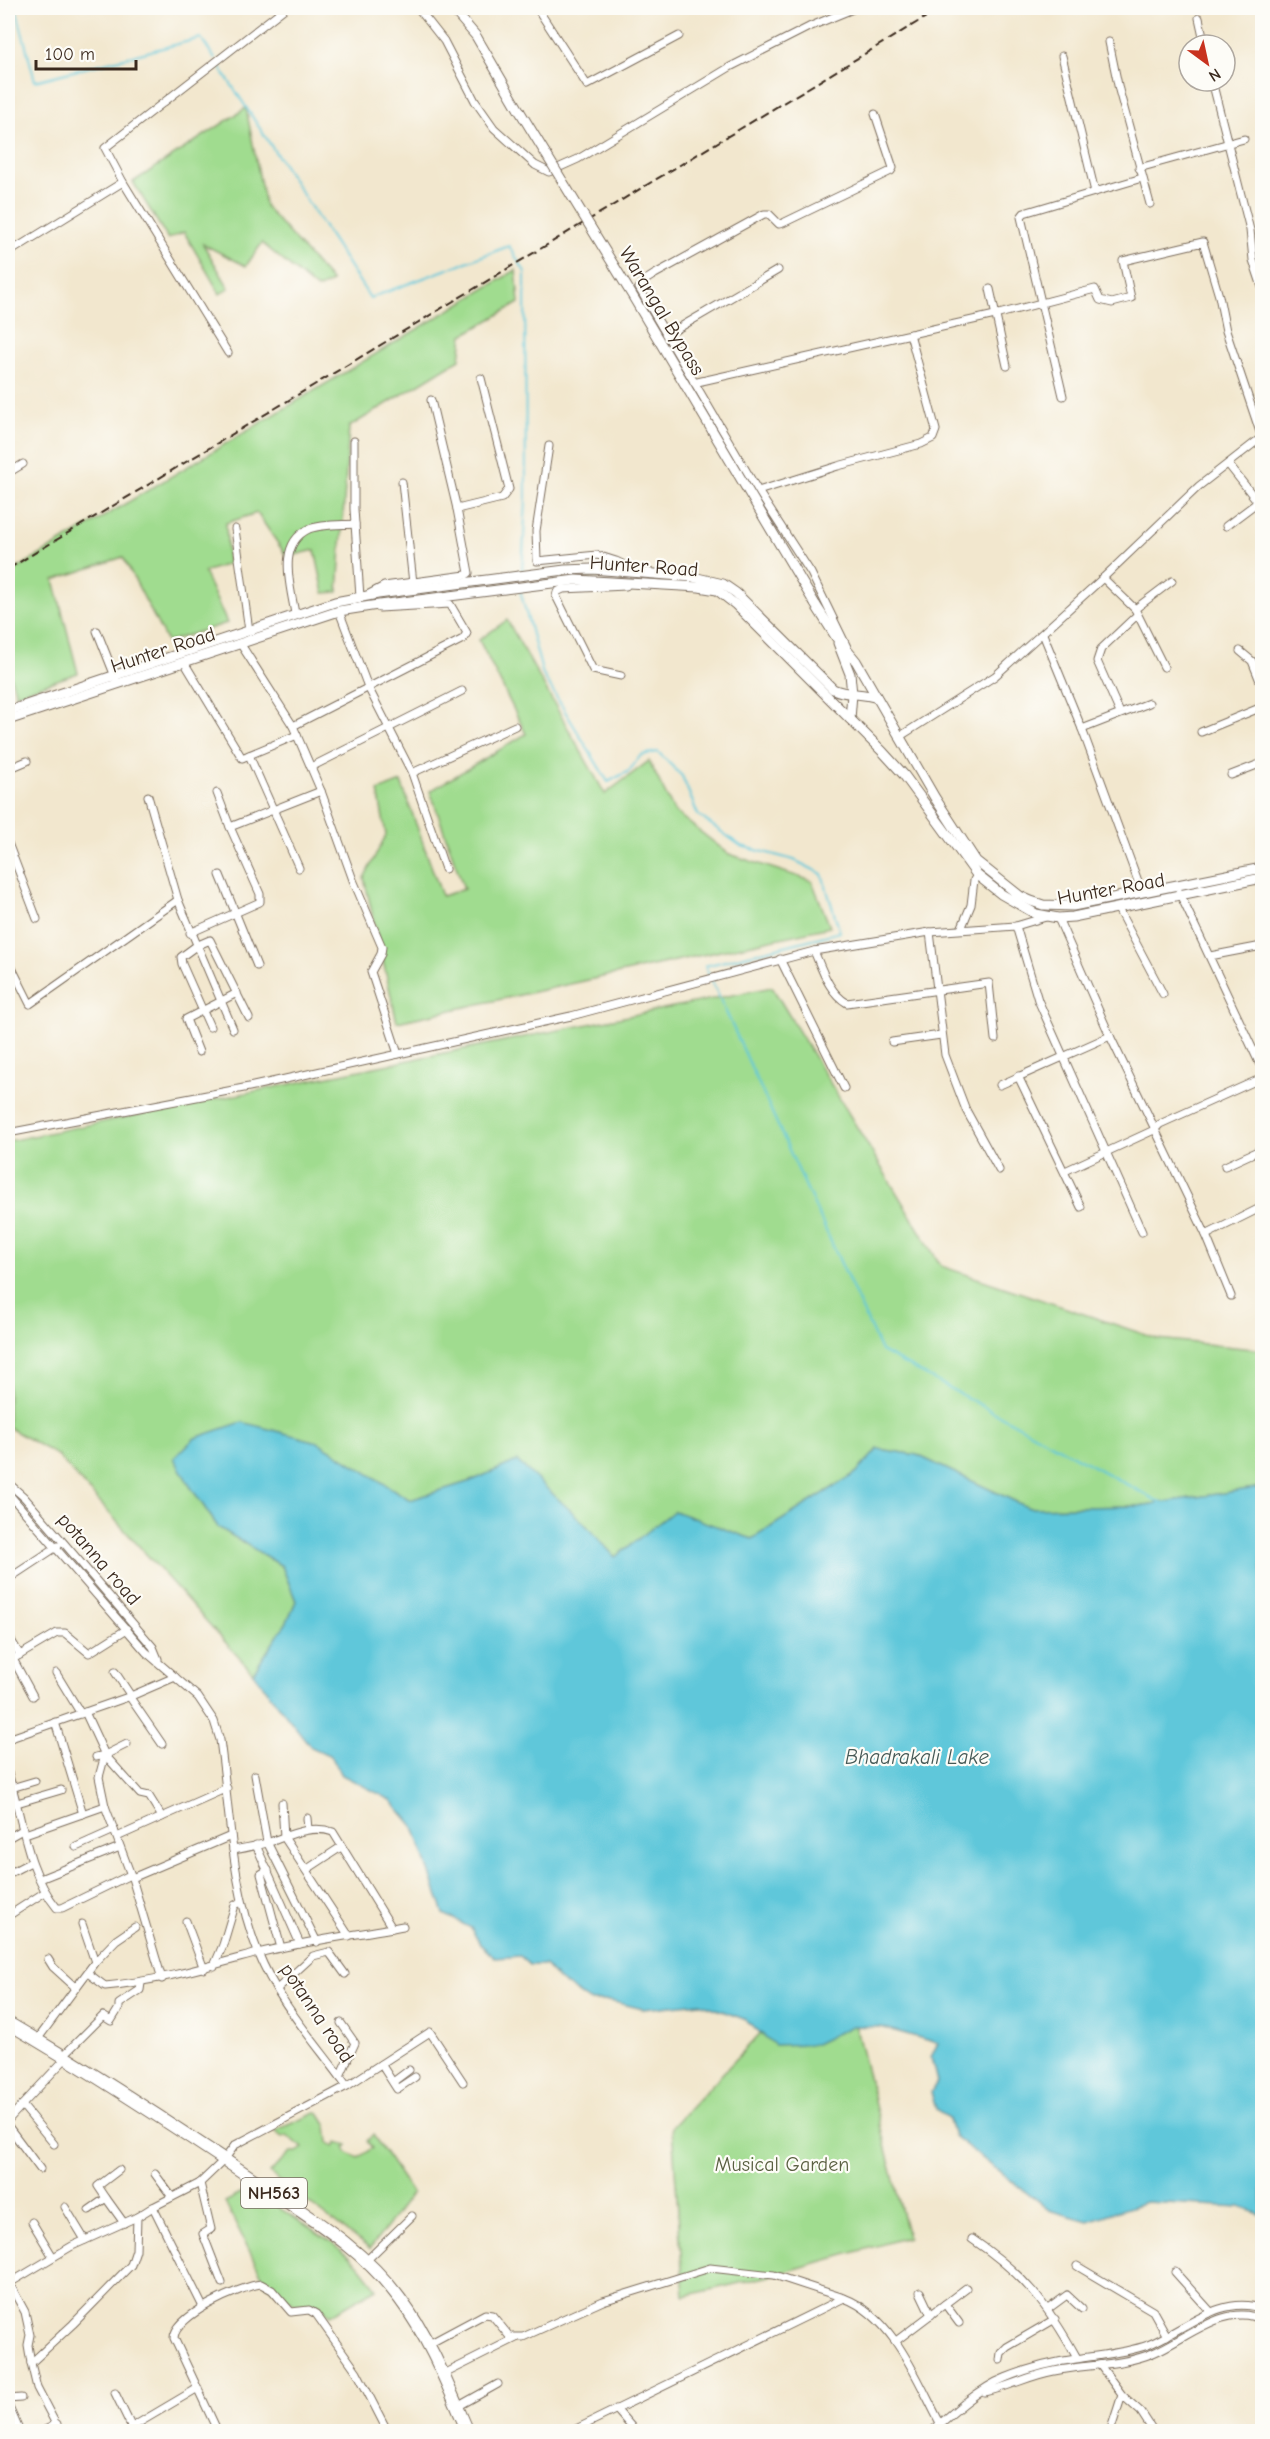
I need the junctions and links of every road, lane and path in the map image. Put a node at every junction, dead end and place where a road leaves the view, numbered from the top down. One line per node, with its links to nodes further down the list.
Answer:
1 (285, 8): 17 (street)
2 (418, 8): 5 (street)
3 (452, 8): 60 (main road, Warangal Bypass, bridge)
4 (537, 8): 8 (street)
5 (855, 8)
6 (1199, 18): 7 (street)
7 (1202, 33)
8 (679, 36)
9 (1109, 42): 15 (street)
10 (1062, 56): 18 (street)
11 (1215, 93): 14 (street)
12 (875, 114): 27 (street)
13 (1244, 139): 14 (street)
14 (1226, 143): 15 (street); 22 (street)
15 (1139, 168): 16 (street)
16 (1142, 178): 18 (street); 19 (street)
17 (123, 182): 20 (street); 28 (street)
18 (1095, 192): 24 (street)
19 (1150, 204)
20 (8, 253)
21 (778, 270): 27 (street)
22 (1263, 287)
23 (990, 289): 25 (street)
24 (1040, 302): 25 (street); 32 (street); 34 (street)
25 (995, 315): 26 (street); 29 (street)
26 (910, 334): 31 (street); 41 (street)
27 (665, 336): 31 (street)
28 (228, 353)
29 (1007, 366)
30 (481, 378): 43 (street)
31 (693, 383): 41 (street)
32 (1062, 396)
33 (430, 400): 43 (street)
34 (1262, 437): 38 (street)
35 (354, 441): 45 (street)
36 (549, 446): 48 (street)
37 (23, 464): 39 (street)
38 (1228, 464): 42 (street); 49 (street)
39 (8, 473)
40 (402, 482): 51 (street)
41 (758, 491): 63 (street)
42 (1260, 500): 44 (street); 46 (street)
43 (457, 509): 51 (street)
44 (1263, 515)
45 (355, 524): 52 (street); 56 (street)
46 (1226, 526)
47 (235, 529): 58 (street)
48 (638, 577): 52 (main road, Hunter Road); 53 (main road, Hunter Road); 66 (street); 71 (main road, Hunter Road); 77 (main road, Hunter Road)
49 (1103, 578): 55 (street); 59 (street)
50 (1172, 581): 55 (street)
51 (413, 583): 52 (street)
52 (364, 597): 56 (main road, Hunter Road)
53 (370, 606): 54 (main road, Hunter Road); 69 (street)
54 (339, 611): 61 (main road, Hunter Road); 69 (street)
55 (1136, 612): 65 (street); 76 (street)
56 (295, 614): 58 (main road, Hunter Road)
57 (97, 631): 67 (street)
58 (249, 631): 67 (main road, Hunter Road)
59 (1042, 633): 82 (street); 85 (street)
60 (836, 637): 63 (main road, Warangal Bypass); 71 (main road, Warangal Bypass)
61 (240, 643): 64 (main road, Hunter Road); 79 (street)
62 (1240, 651): 68 (street)
63 (850, 652): 72 (main road, Warangal Bypass)
64 (184, 662): 67 (main road, Hunter Road); 87 (street)
65 (1164, 667)
66 (621, 676)
67 (116, 680): 75 (main road, Hunter Road); 78 (main road, Hunter Road)
68 (1263, 686)
69 (368, 687): 79 (street); 81 (street)
70 (462, 691): 81 (street)
71 (852, 694): 72 (main road, Hunter Road); 77 (main road, Warangal Bypass)
72 (877, 698): 85 (main road, Hunter Road)
73 (1149, 703): 76 (street)
74 (1263, 707): 83 (street)
75 (8, 711)
76 (1120, 713): 82 (street)
77 (850, 719): 86 (main road, Hunter Road)
78 (8, 720)
79 (293, 726): 84 (street)
80 (515, 726): 92 (street)
81 (390, 727): 90 (street); 92 (street)
82 (1082, 729): 107 (street)
83 (1201, 732)
84 (297, 735): 87 (street); 90 (street)
85 (900, 739): 86 (main road); 107 (main road, Hunter Road)
86 (883, 752): 104 (main road, Hunter Road)
87 (249, 755): 97 (street)
88 (27, 761): 91 (street)
89 (1263, 763): 93 (street)
90 (311, 767): 94 (street)
91 (8, 769)
92 (412, 773): 102 (street)
93 (1231, 775)
94 (321, 791): 97 (street); 139 (street)
95 (217, 793): 98 (street)
96 (148, 796): 109 (street)
97 (273, 810): 98 (street); 100 (street)
98 (230, 827): 111 (street)
99 (8, 843): 114 (street)
100 (298, 868)
101 (1263, 868): 106 (main road, Hunter Road)
102 (445, 869)
103 (220, 875): 111 (street)
104 (977, 875): 112 (main road, Hunter Road); 116 (street)
105 (1263, 878): 108 (main road, Hunter Road)
106 (1175, 884): 107 (main road, Hunter Road); 108 (street)
107 (1142, 892)
108 (1180, 894): 110 (main road, Hunter Road); 122 (street)
109 (178, 900): 118 (street); 124 (street)
110 (1118, 909): 113 (main road, Hunter Road); 128 (street)
111 (235, 915): 118 (street); 125 (street)
112 (1046, 917): 113 (main road, Hunter Road); 115 (street)
113 (1058, 918): 135 (street)
114 (38, 919)
115 (1016, 926): 116 (street); 140 (street)
116 (962, 929): 117 (street)
117 (930, 932): 121 (street); 126 (street)
118 (190, 933): 119 (street)
119 (196, 946): 127 (street); 129 (street); 130 (street)
120 (1263, 946): 122 (street)
121 (814, 951): 123 (street); 126 (street)
122 (1210, 956): 141 (street)
123 (780, 959): 139 (street); 145 (street)
124 (8, 960)
125 (257, 966)
126 (937, 991): 134 (street); 136 (street)
127 (237, 993): 129 (street); 131 (street)
128 (1163, 994)
129 (220, 1001): 130 (street); 133 (street)
130 (203, 1009): 132 (street); 138 (street)
131 (249, 1018)
132 (210, 1027)
133 (233, 1029)
134 (941, 1035): 137 (street); 151 (street)
135 (1110, 1036): 140 (street); 146 (street)
136 (995, 1039)
137 (892, 1042)
138 (200, 1052)
139 (398, 1054): 147 (street)
140 (1062, 1056): 142 (street); 149 (street)
141 (1263, 1069)
142 (1018, 1076): 144 (street); 152 (street)
143 (1263, 1078): 146 (street)
144 (1000, 1085)
145 (844, 1088)
146 (1154, 1130): 149 (street); 156 (street)
147 (8, 1133)
148 (1263, 1149): 150 (street)
149 (1107, 1152): 152 (street); 155 (street)
150 (1225, 1166)
151 (999, 1170)
152 (1065, 1171): 154 (street)
153 (1263, 1206): 156 (street)
154 (1081, 1207)
155 (1142, 1232)
156 (1206, 1235): 157 (street)
157 (1231, 1296)
158 (8, 1483): 160 (street, potanna road)
159 (8, 1493): 160 (street, potanna road)
160 (60, 1544): 161 (street); 162 (street, potanna road); 165 (street, potanna road)
161 (8, 1579)
162 (127, 1629): 164 (street); 165 (street, potanna road)
163 (8, 1635): 164 (street)
164 (14, 1659): 169 (street)
165 (159, 1662): 168 (street, potanna road)
166 (115, 1672): 170 (street)
167 (56, 1673): 171 (street)
168 (175, 1677): 170 (street); 181 (street, potanna road)
169 (33, 1696)
170 (130, 1696): 171 (street); 175 (street)
171 (83, 1713): 172 (street); 176 (street)
172 (55, 1722): 173 (street); 187 (street)
173 (8, 1739)
174 (127, 1744): 176 (street)
175 (162, 1744)
176 (105, 1755): 177 (street); 186 (street); 188 (street)
177 (96, 1757)
178 (8, 1773): 182 (street)
179 (255, 1775): 196 (street)
180 (35, 1781): 182 (street)
181 (227, 1788): 188 (street); 193 (street, potanna road)
182 (10, 1789): 184 (street)
183 (61, 1790): 184 (street)
184 (17, 1803): 191 (street)
185 (282, 1803): 194 (street)
186 (105, 1806): 187 (street); 192 (street)
187 (82, 1814): 191 (street)
188 (162, 1817): 192 (street)
189 (307, 1818): 190 (street)
190 (308, 1829): 194 (street); 200 (street)
191 (24, 1832): 195 (street); 202 (street)
192 (115, 1833): 198 (street); 199 (street)
193 (231, 1836): 201 (street, potanna road); 206 (street)
194 (284, 1836): 196 (street); 204 (street)
195 (8, 1838)
196 (267, 1842): 197 (street); 217 (street)
197 (256, 1845): 201 (street); 203 (street)
198 (76, 1847)
199 (120, 1847): 206 (street); 207 (street)
200 (341, 1847): 204 (street); 215 (street)
201 (233, 1850): 209 (street, potanna road)
202 (31, 1862): 205 (street); 207 (street)
203 (268, 1870): 218 (street); 219 (street)
204 (306, 1870): 216 (street)
205 (8, 1874)
206 (131, 1877): 208 (street); 227 (street)
207 (40, 1879): 208 (street)
208 (45, 1892): 210 (street)
209 (241, 1902): 220 (street, potanna road); 223 (street)
210 (8, 1916)
211 (186, 1921): 224 (street)
212 (82, 1924): 222 (street)
213 (403, 1926): 215 (street)
214 (135, 1927): 222 (street)
215 (392, 1928): 216 (street)
216 (349, 1936): 217 (street)
217 (317, 1942): 218 (street)
218 (300, 1944): 219 (street)
219 (281, 1948): 220 (street)
220 (258, 1953): 223 (street); 230 (street, potanna road)
221 (48, 1959): 229 (street)
222 (96, 1962): 225 (street)
223 (214, 1966): 224 (street)
224 (204, 1969): 227 (street)
225 (88, 1974): 228 (street); 229 (street)
226 (345, 1974): 230 (street)
227 (162, 1979): 228 (street)
228 (141, 1983): 234 (street)
229 (75, 1987): 233 (street)
230 (277, 1989): 237 (street, potanna road)
231 (8, 2023): 233 (highway, NH563)
232 (341, 2023): 237 (street)
233 (37, 2040): 234 (highway, NH563)
234 (65, 2057): 242 (street); 246 (highway, NH563)
235 (381, 2064): 239 (street); 240 (street); 241 (street)
236 (409, 2070): 239 (street)
237 (340, 2076): 241 (street, potanna road)
238 (415, 2077): 239 (street)
239 (393, 2082)
240 (463, 2082)
241 (346, 2086): 246 (street, potanna road)
242 (22, 2105): 243 (street); 245 (street)
243 (8, 2120)
244 (8, 2126): 247 (street)
245 (54, 2144)
246 (224, 2160): 250 (street, potanna road); 263 (highway, NH563)
247 (40, 2169)
248 (119, 2170): 252 (street)
249 (155, 2174): 251 (street)
250 (200, 2183): 251 (street, potanna road); 267 (street)
251 (172, 2197): 253 (street, potanna road)
252 (106, 2198): 255 (street); 259 (street)
253 (153, 2206): 257 (street, potanna road); 272 (street)
254 (65, 2207): 261 (street)
255 (89, 2210)
256 (412, 2216): 263 (street)
257 (137, 2217): 259 (street, potanna road); 287 (street)
258 (32, 2222): 262 (street)
259 (124, 2223): 261 (street, potanna road)
260 (972, 2239): 273 (street)
261 (85, 2240): 262 (street, potanna road)
262 (53, 2257): 266 (street, potanna road)
263 (367, 2260): 284 (highway, NH563)
264 (1077, 2266): 281 (street)
265 (1175, 2272): 276 (street)
266 (8, 2283): 287 (street)
267 (222, 2283)
268 (966, 2288): 271 (street)
269 (921, 2292): 277 (street)
270 (844, 2298): 282 (street); 283 (street); 299 (street)
271 (945, 2304): 277 (street); 280 (street)
272 (203, 2307): 291 (street); 306 (street)
273 (1048, 2309): 274 (street); 278 (street)
274 (1082, 2309)
275 (1263, 2309): 276 (street)
276 (1211, 2312): 281 (street)
277 (931, 2315): 283 (street)
278 (1055, 2319): 285 (street); 286 (street)
279 (1263, 2320): 288 (street)
280 (959, 2323)
281 (1167, 2336): 285 (street)
282 (516, 2338): 284 (street); 289 (street)
283 (896, 2341): 300 (street)
284 (429, 2344): 289 (highway, NH563)
285 (1077, 2358): 293 (street)
286 (1000, 2360)
287 (31, 2363): 301 (street)
288 (1100, 2365): 293 (street); 294 (street)
289 (442, 2374): 298 (highway, NH563)
290 (498, 2384): 298 (street)
291 (198, 2388): 302 (street); 305 (street)
292 (115, 2393): 302 (street)
293 (980, 2394): 300 (street)
294 (1122, 2395): 311 (street); 312 (street)
295 (21, 2398): 296 (street)
296 (8, 2399)
297 (8, 2405): 303 (street)
298 (457, 2407): 307 (highway, NH563)
299 (616, 2409): 308 (street); 309 (street)
300 (940, 2423): 310 (street)
301 (59, 2428): 304 (street)
302 (133, 2429)
303 (20, 2432)
304 (41, 2432)
305 (218, 2432)
306 (388, 2432)
307 (468, 2432)
308 (570, 2432)
309 (636, 2432)
310 (931, 2432)
311 (1110, 2432)
312 (1155, 2432)

